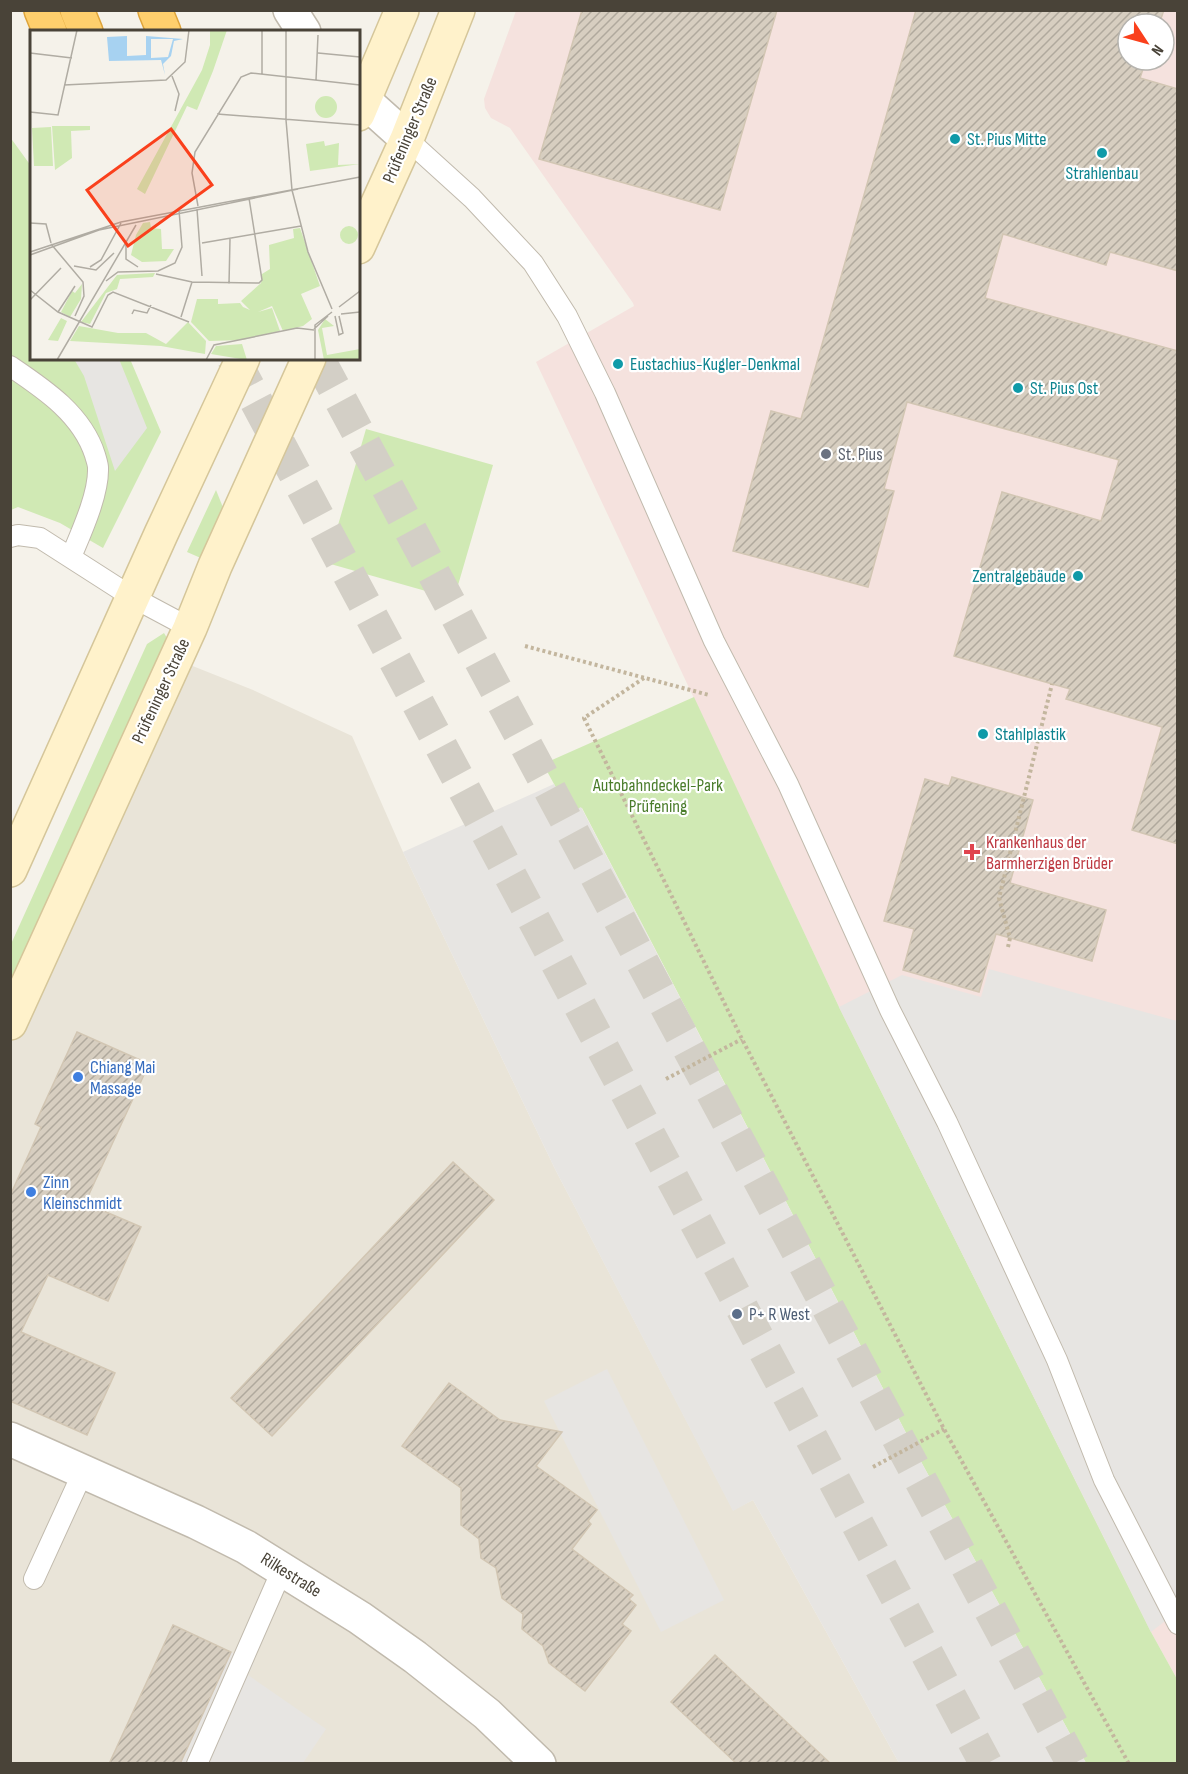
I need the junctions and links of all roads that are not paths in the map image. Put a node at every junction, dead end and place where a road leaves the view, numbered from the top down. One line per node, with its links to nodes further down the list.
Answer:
1 (41, 10): 7 (highway)
2 (77, 10): 8 (highway)
3 (155, 10): 9 (highway)
4 (290, 10): 10 (street)
5 (402, 10): 11 (street)
6 (458, 10): 12 (street, Prüfeninger Straße)
7 (49, 30)
8 (85, 30)
9 (163, 30)
10 (303, 30)
11 (360, 104): 12 (street)
12 (407, 139): 13 (street, Prüfeninger Straße); 27 (lane)
13 (360, 244)
14 (242, 360): 19 (street)
15 (308, 360): 20 (street, Prüfeninger Straße)
16 (10, 366): 18 (lane)
17 (10, 537): 18 (lane)
18 (71, 556): 19 (lane)
19 (132, 597): 20 (lane); 21 (street)
20 (190, 628): 22 (street, Prüfeninger Straße)
21 (10, 870)
22 (10, 1023)
23 (10, 1439): 24 (street, Rilkestraße)
24 (83, 1472): 25 (street, Rilkestraße); 26 (lane)
25 (282, 1570): 28 (lane); 29 (street, Rilkestraße)
26 (34, 1579)
27 (1178, 1624)
28 (197, 1764)
29 (539, 1764)

